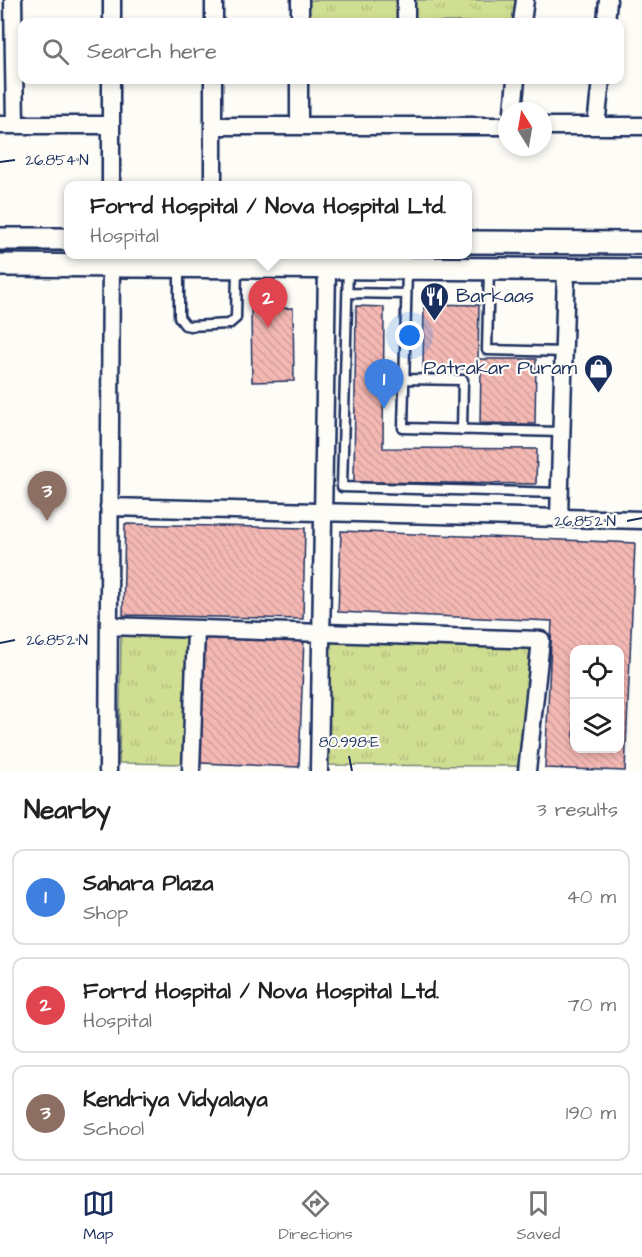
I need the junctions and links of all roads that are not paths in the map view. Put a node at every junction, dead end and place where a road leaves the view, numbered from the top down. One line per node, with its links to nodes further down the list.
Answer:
1 (13, 0): 14 (street)
2 (112, 0): 8 (street)
3 (214, 0): 9 (street)
4 (300, 0): 10 (street)
5 (406, 0): 11 (street)
6 (525, 0): 12 (street)
7 (608, 0): 13 (street)
8 (112, 18)
9 (214, 18)
10 (300, 18)
11 (406, 18)
12 (523, 18)
13 (606, 18)
14 (18, 27): 21 (street)
15 (111, 84): 22 (street)
16 (213, 84): 23 (street)
17 (299, 84): 24 (street)
18 (516, 84): 20 (street)
19 (601, 84): 27 (street)
20 (514, 102)
21 (7, 125): 22 (street)
22 (111, 125): 29 (street)
23 (213, 126): 24 (street); 30 (street)
24 (298, 126): 25 (street)
25 (498, 126)
26 (552, 126): 27 (street)
27 (596, 126): 28 (street)
28 (642, 126)
29 (111, 181)
30 (213, 181)
31 (0, 239): 32 (street)
32 (64, 239)
33 (472, 242): 34 (street)
34 (642, 243)
35 (111, 260): 36 (street); 37 (street); 52 (street)
36 (0, 265)
37 (179, 266): 38 (street); 38 (lane)
38 (237, 266): 39 (street)
39 (327, 267): 40 (street); 53 (street)
40 (348, 267): 41 (street); 45 (lane)
41 (407, 268): 42 (street); 46 (lane)
42 (489, 269): 43 (street); 47 (lane)
43 (566, 270): 44 (street); 47 (street)
44 (642, 270)
45 (348, 293): 46 (lane); 51 (lane)
46 (406, 294): 48 (lane)
47 (564, 352): 50 (street)
48 (404, 379): 49 (lane); 49 (lane)
49 (462, 430): 50 (lane)
50 (561, 432): 51 (street)
51 (560, 493): 54 (street)
52 (109, 507): 53 (street); 56 (street)
53 (323, 512): 54 (street); 58 (street)
54 (559, 518): 55 (street)
55 (642, 520)
56 (109, 626): 57 (street); 59 (street)
57 (196, 630): 58 (street); 60 (street)
58 (321, 632): 61 (street); 62 (street)
59 (108, 771)
60 (191, 771)
61 (319, 771)
62 (527, 771)

